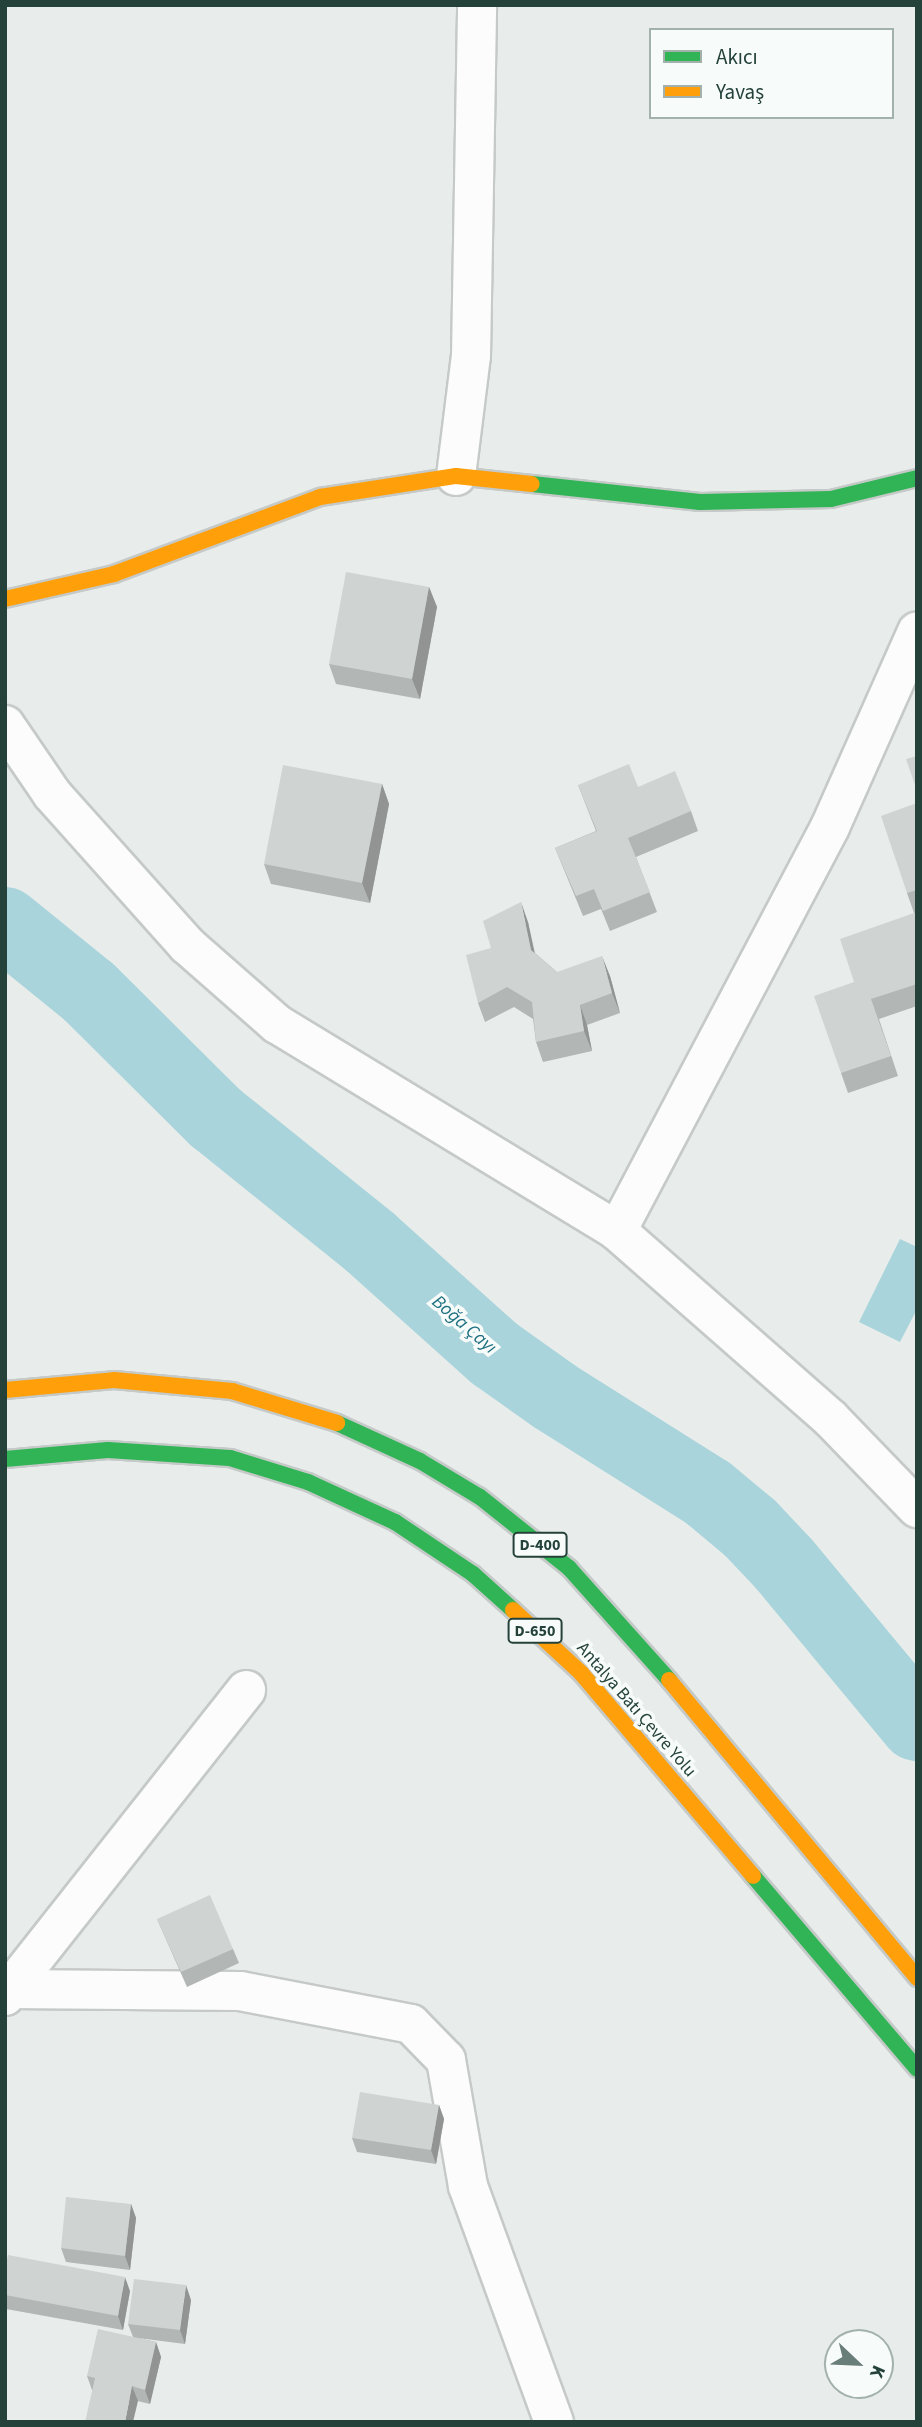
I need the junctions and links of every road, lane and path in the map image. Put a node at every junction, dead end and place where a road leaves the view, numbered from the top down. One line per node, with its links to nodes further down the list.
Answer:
1 (477, 5): 2 (street)
2 (456, 476): 3 (main road); 4 (main road)
3 (917, 478)
4 (5, 599)
5 (917, 632): 7 (street)
6 (5, 725): 7 (street)
7 (617, 1231): 10 (street)
8 (5, 1390): 12 (main road, D-400)
9 (5, 1459): 14 (main road, Antalya Batı Çevre Yolu / D-650)
10 (917, 1508)
11 (246, 1690): 13 (street)
12 (917, 1978)
13 (8, 1992): 15 (street)
14 (917, 2069)
15 (554, 2422)

